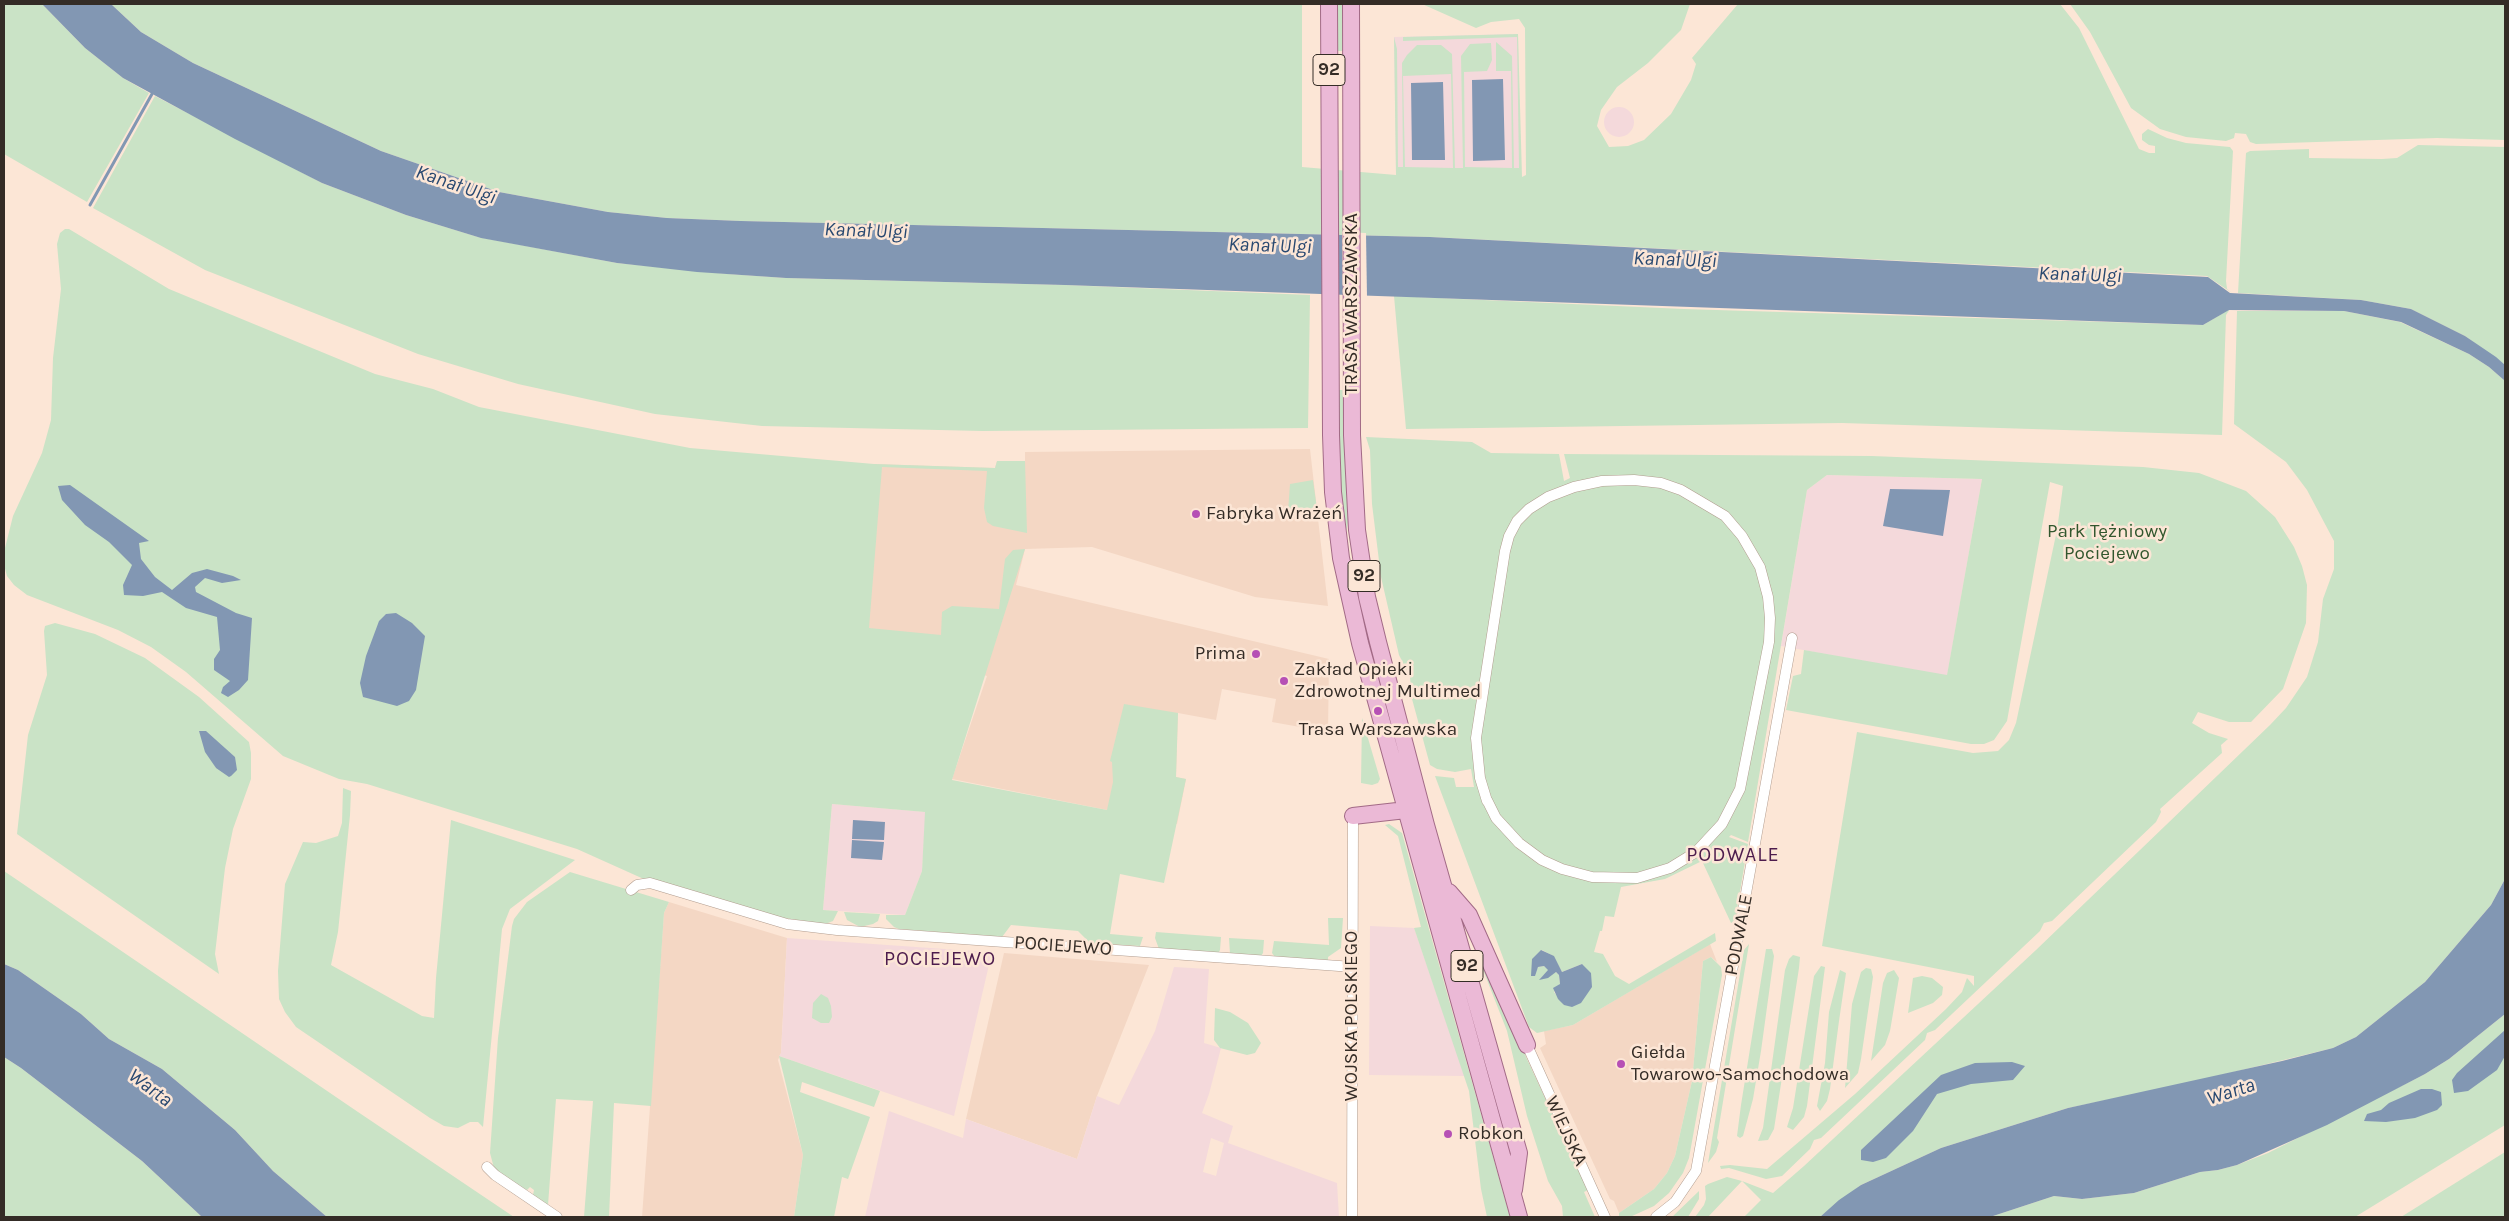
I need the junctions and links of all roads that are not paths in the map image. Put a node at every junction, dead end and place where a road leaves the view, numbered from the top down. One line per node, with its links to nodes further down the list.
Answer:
1 (1329, 4): 5 (main road, TRASA WARSZAWSKA / 92)
2 (1351, 4): 7 (main road, TRASA WARSZAWSKA / 92)
3 (1792, 638): 18 (street, PODWALE)
4 (1487, 800): 4 (street)
5 (1406, 810): 6 (main road); 7 (main road); 13 (main road, TRASA WARSZAWSKA / 92)
6 (1353, 816): 10 (street, WOJSKA POLSKIEGO)
7 (1426, 825): 8 (main road, TRASA WARSZAWSKA / 92)
8 (1446, 888): 11 (main road); 13 (main road, TRASA WARSZAWSKA / 92)
9 (632, 890): 10 (street, POCIEJEWO)
10 (1353, 967): 15 (street, WOJSKA POLSKIEGO)
11 (1527, 1045): 17 (street, WIEJSKA)
12 (487, 1167): 14 (street)
13 (1513, 1198): 16 (main road, TRASA WARSZAWSKA / 92)
14 (556, 1217)
15 (1352, 1217)
16 (1519, 1217)
17 (1605, 1217)
18 (1656, 1217)

